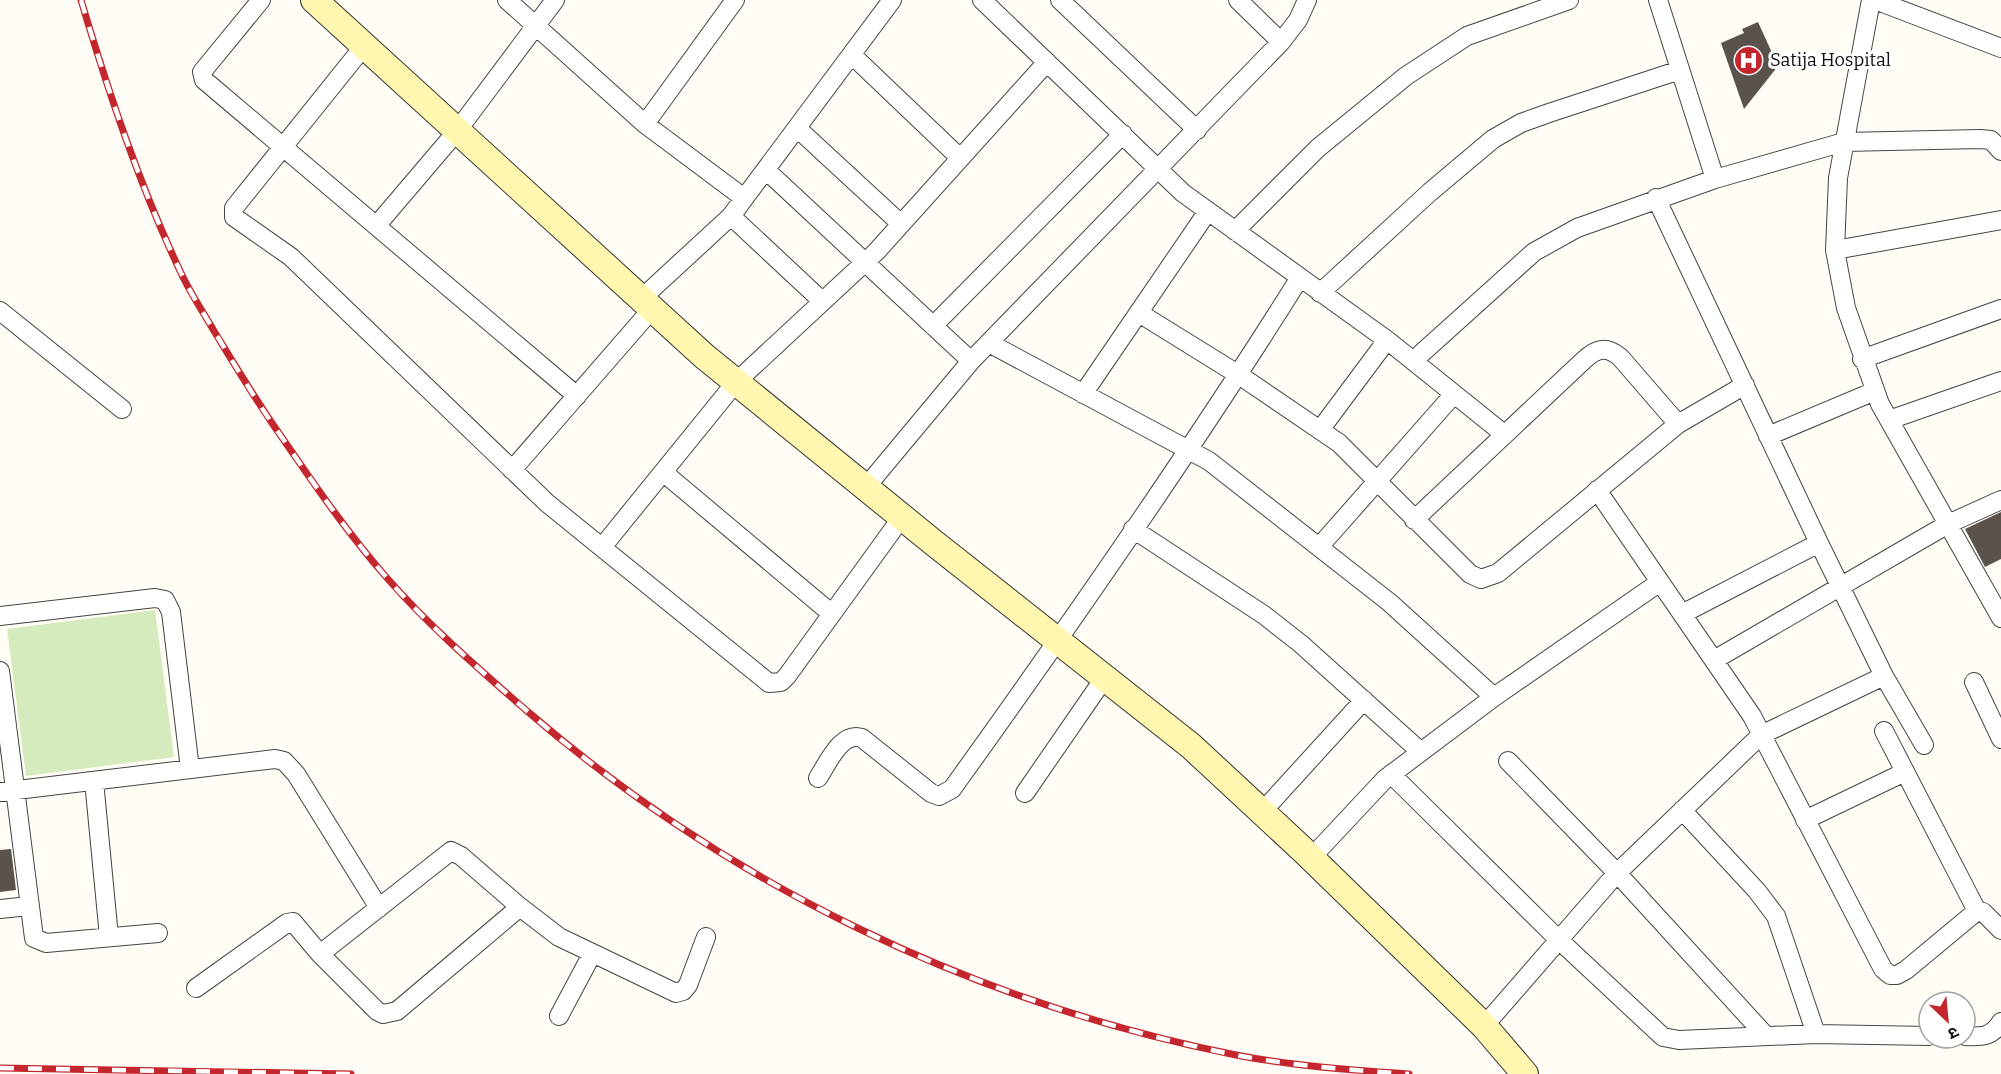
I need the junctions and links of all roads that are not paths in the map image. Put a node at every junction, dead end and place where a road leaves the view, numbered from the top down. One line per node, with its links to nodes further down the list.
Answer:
1 (261, 0): 27 (street)
2 (314, 0): 16 (street)
3 (507, 0): 14 (street)
4 (555, 0): 14 (street)
5 (735, 0): 21 (street)
6 (982, 0): 19 (street)
7 (1060, 0): 23 (street)
8 (1238, 0): 15 (street)
9 (1307, 0): 15 (street)
10 (1569, 0): 40 (street)
11 (1658, 0): 20 (street)
12 (1873, 0): 17 (street); 26 (street)
13 (887, 2): 18 (street)
14 (535, 27): 21 (street); 24 (street)
15 (1281, 42): 23 (street)
16 (364, 46): 24 (street); 27 (street)
17 (2001, 48)
18 (852, 54): 22 (street); 29 (street)
19 (1047, 62): 25 (street); 29 (street)
20 (1680, 70): 32 (street); 44 (street)
21 (645, 124): 33 (street)
22 (797, 128): 31 (street); 38 (street)
23 (1197, 130): 30 (street)
24 (457, 131): 39 (street); 46 (street)
25 (1123, 134): 30 (street); 50 (street)
26 (1844, 142): 28 (street); 32 (street); 41 (street)
27 (283, 147): 39 (street); 71 (street)
28 (2001, 151)
29 (960, 158): 38 (street)
30 (1159, 169): 35 (street); 52 (street)
31 (766, 170): 33 (street); 42 (street)
32 (1715, 179): 34 (street)
33 (744, 198): 36 (street)
34 (1656, 198): 55 (street); 59 (street)
35 (1208, 211): 40 (street); 49 (street)
36 (731, 216): 45 (street); 46 (street)
37 (2001, 220): 41 (street)
38 (901, 224): 42 (street)
39 (377, 225): 63 (street)
40 (1235, 231): 43 (street)
41 (1836, 250): 53 (street)
42 (864, 262): 45 (street); 50 (street)
43 (1299, 279): 44 (street); 56 (street)
44 (1320, 293): 51 (street)
45 (822, 301): 58 (street)
46 (646, 304): 58 (street); 63 (street)
47 (2001, 309): 53 (street)
48 (0, 311): 64 (street)
49 (1139, 313): 56 (street); 61 (street)
50 (933, 326): 54 (street)
51 (1387, 340): 55 (street); 67 (street)
52 (988, 343): 54 (street); 61 (street)
53 (1862, 359): 60 (street)
54 (971, 361): 74 (street)
55 (1413, 361): 62 (street)
56 (1239, 375): 67 (street); 70 (street)
57 (2001, 381): 65 (street)
58 (736, 382): 72 (street); 74 (street)
59 (1745, 385): 66 (street); 69 (street)
60 (1875, 391): 65 (street); 69 (street)
61 (1083, 394): 70 (street)
62 (1454, 394): 68 (street); 73 (street)
63 (577, 396): 71 (street)
64 (122, 409)
65 (1889, 420): 79 (street)
66 (1678, 424): 68 (street); 75 (street)
67 (1320, 430): 73 (street)
68 (1504, 434): 78 (street)
69 (1768, 436): 81 (street)
70 (1187, 449): 80 (street); 83 (street)
71 (512, 470): 82 (street)
72 (663, 472): 82 (street); 86 (street)
73 (1377, 481): 78 (street); 83 (street)
74 (866, 487): 77 (street)
75 (1597, 490): 78 (street); 84 (street)
76 (2001, 500): 79 (street)
77 (902, 517): 86 (street); 90 (street)
78 (1414, 520)
79 (1948, 524): 85 (street); 89 (street)
80 (1133, 530): 90 (street); 97 (street)
81 (1819, 543): 85 (street); 87 (street)
82 (603, 546): 86 (street)
83 (1319, 547): 96 (street)
84 (1660, 582): 87 (street); 96 (street)
85 (1842, 587): 91 (street); 93 (street)
86 (832, 614)
87 (1682, 614): 91 (street)
88 (0, 616): 104 (street)
89 (2001, 618)
90 (1059, 640): 94 (street); 107 (street)
91 (1714, 660): 99 (street)
92 (0, 671): 109 (street)
93 (1884, 676): 99 (street); 101 (street)
94 (1105, 677): 110 (street); 112 (street)
95 (1974, 682): 100 (street)
96 (1494, 697): 102 (street)
97 (1364, 700): 102 (street); 112 (street)
98 (1884, 731): 105 (street)
99 (1761, 735): 111 (street); 113 (street)
100 (2001, 740)
101 (1924, 745)
102 (1421, 752): 106 (street)
103 (1508, 761): 115 (street)
104 (190, 769): 108 (street); 117 (street)
105 (1905, 772): 113 (street); 120 (street)
106 (1391, 774): 114 (street); 125 (street)
107 (818, 778)
108 (94, 781): 109 (street); 123 (street)
109 (7, 791): 116 (street)
110 (1025, 793)
111 (1682, 810): 115 (street); 132 (street)
112 (1262, 812): 114 (street)
113 (1805, 820): 120 (street)
114 (1311, 858): 131 (street)
115 (1617, 873): 125 (street); 133 (street)
116 (29, 906): 119 (street); 123 (street)
117 (379, 908): 118 (street); 126 (street)
118 (520, 908): 126 (street); 127 (street)
119 (0, 909)
120 (1977, 911): 121 (street)
121 (2001, 930)
122 (158, 933): 123 (street)
123 (109, 937)
124 (706, 937): 127 (street)
125 (1559, 940): 131 (street); 133 (street)
126 (320, 954): 128 (street)
127 (592, 954): 129 (street)
128 (196, 988)
129 (559, 1016)
130 (2001, 1022): 135 (street)
131 (1484, 1026): 136 (street)
132 (1816, 1035): 133 (street); 134 (street)
133 (1766, 1036)
134 (1917, 1036)
135 (1977, 1036)
136 (1525, 1074)

